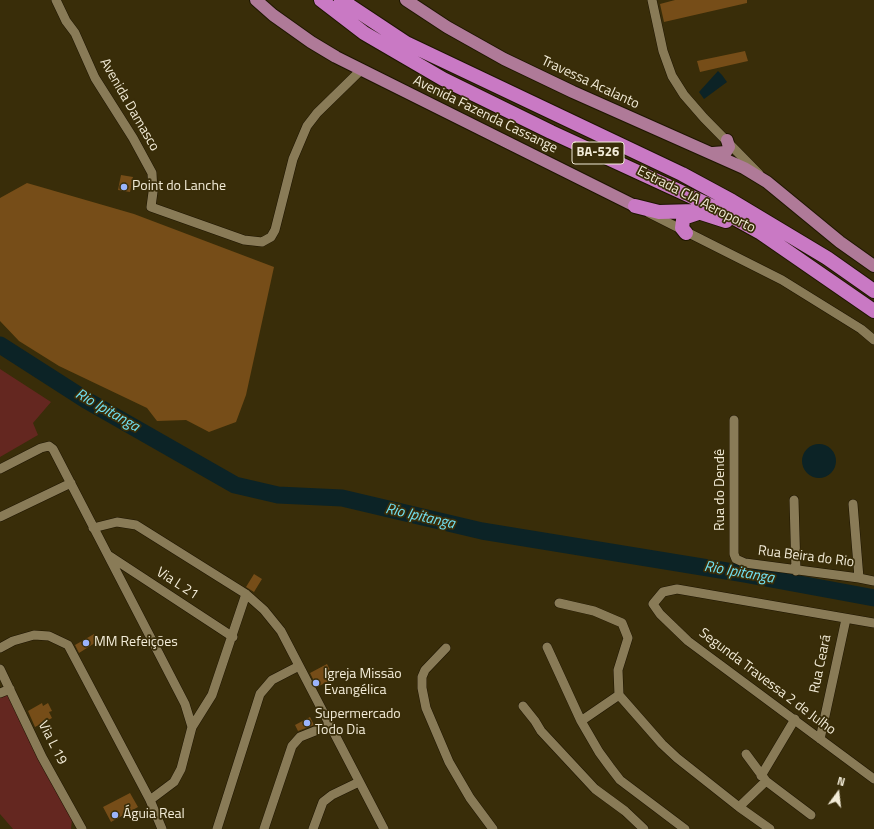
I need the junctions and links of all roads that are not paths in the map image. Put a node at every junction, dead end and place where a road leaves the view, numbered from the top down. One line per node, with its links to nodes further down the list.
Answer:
1 (56, 0): 7 (street, Avenida Damasco)
2 (256, 0): 7 (main road, Avenida Fazenda Cassange)
3 (321, 0): 14 (highway, Estrada CIA Aeroporto / BA-526)
4 (341, 0): 16 (highway, Estrada CIA Aeroporto / BA-526)
5 (406, 0): 9 (main road, Travessa Acalanto)
6 (652, 0): 8 (street, Travessa Acalanto)
7 (360, 70): 11 (main road, Avenida Fazenda Cassange)
8 (727, 140): 9 (main road); 10 (street, Travessa Acalanto)
9 (713, 153): 10 (main road, Travessa Acalanto)
10 (767, 182): 15 (main road, Travessa Acalanto)
11 (635, 206): 12 (highway); 13 (street, Avenida Fazenda Cassange)
12 (701, 213): 13 (highway); 14 (highway)
13 (686, 233): 18 (street, Avenida Fazenda Cassange)
14 (761, 233): 17 (highway, Estrada CIA Aeroporto / BA-526)
15 (874, 266)
16 (874, 291)
17 (874, 311)
18 (874, 340)
19 (734, 420): 27 (street, Rua do Dendê)
20 (0, 469): 21 (street)
21 (71, 483): 24 (street); 25 (street)
22 (794, 500): 28 (street)
23 (853, 504): 29 (street)
24 (0, 517)
25 (93, 528): 26 (street); 31 (street)
26 (107, 554): 35 (street, Via L 21); 48 (street)
27 (736, 559): 28 (street, Rua Beira do Rio)
28 (796, 571): 29 (street, Rua Beira do Rio)
29 (859, 578): 30 (street, Rua Beira do Rio)
30 (874, 581)
31 (246, 594): 35 (street); 39 (street)
32 (559, 603): 43 (street)
33 (846, 619): 34 (street); 45 (street, Segunda Travessa 2 de Julho); 49 (street, Rua Ceará)
34 (874, 623)
35 (233, 637): 48 (street)
36 (547, 647): 46 (street)
37 (0, 648): 54 (street)
38 (446, 648): 63 (street)
39 (299, 666): 47 (street); 59 (street)
40 (0, 669): 41 (street, Via L 19)
41 (10, 689): 42 (street); 57 (street, Via L 19)
42 (0, 694)
43 (619, 695): 46 (street); 55 (street)
44 (523, 706): 64 (street)
45 (795, 719): 49 (street, Segunda Travessa 2 de Julho); 51 (street)
46 (581, 720): 65 (street)
47 (330, 725): 53 (street); 60 (street)
48 (192, 727): 54 (street)
49 (820, 739): 52 (street, Segunda Travessa 2 de Julho)
50 (746, 754): 51 (street)
51 (764, 778): 55 (street); 56 (street)
52 (874, 779)
53 (359, 782): 61 (street); 62 (street)
54 (150, 800): 58 (street)
55 (739, 807): 66 (street)
56 (811, 815)
57 (82, 829)
58 (162, 829)
59 (217, 829)
60 (264, 829)
61 (313, 829)
62 (384, 829)
63 (493, 829)
64 (644, 829)
65 (685, 829)
66 (770, 829)

